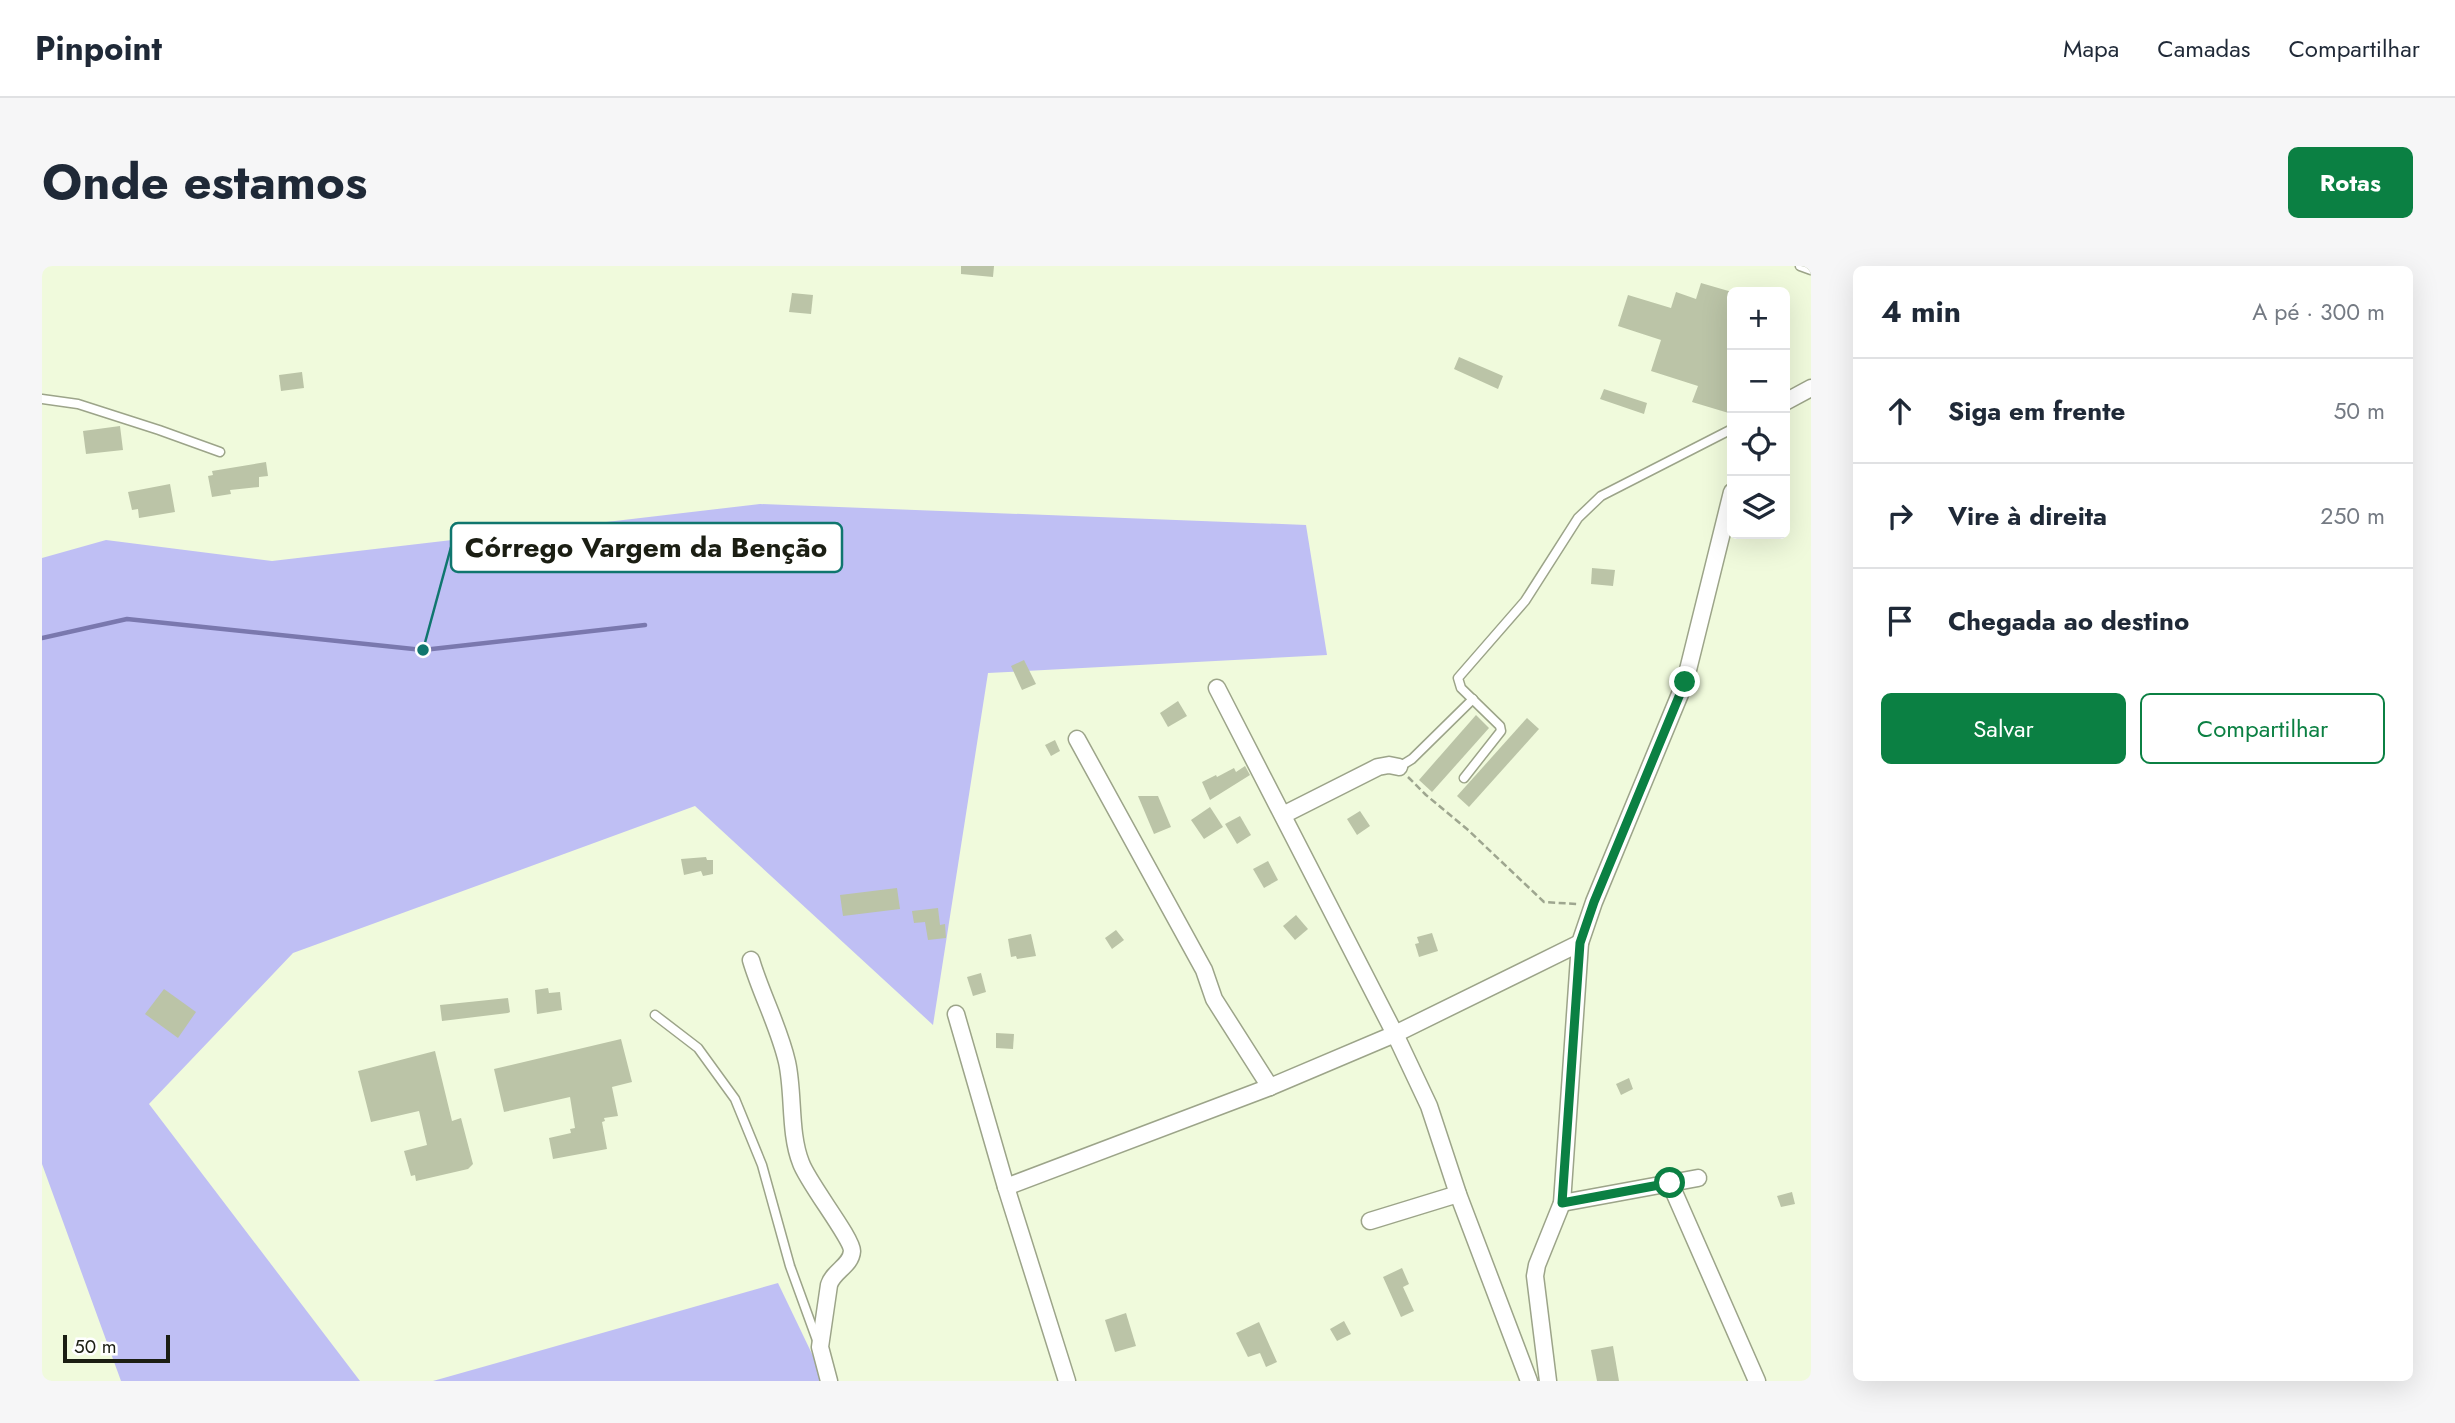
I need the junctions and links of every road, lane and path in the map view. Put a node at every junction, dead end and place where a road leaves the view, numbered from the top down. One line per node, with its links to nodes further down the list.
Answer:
1 (1800, 266): 2 (lane)
2 (1811, 270)
3 (1811, 388): 5 (street)
4 (42, 399): 7 (lane)
5 (1790, 399)
6 (1727, 432): 10 (lane)
7 (219, 452)
8 (1727, 512): 15 (street)
9 (1217, 688): 14 (street)
10 (1473, 699): 12 (lane); 13 (lane)
11 (1077, 739): 21 (street)
12 (1399, 767): 14 (street); 15 (path)
13 (1464, 778)
14 (1283, 815): 20 (street)
15 (1594, 902): 16 (street)
16 (1580, 943): 20 (street); 26 (street)
17 (751, 960): 28 (street)
18 (956, 1014): 24 (street)
19 (655, 1015): 28 (lane)
20 (1395, 1034): 21 (street); 25 (street)
21 (1270, 1087): 24 (street)
22 (1698, 1178): 23 (street)
23 (1670, 1183): 26 (street); 33 (street)
24 (1006, 1187): 30 (street)
25 (1458, 1194): 27 (street); 31 (street)
26 (1562, 1203): 32 (street)
27 (1370, 1221)
28 (820, 1347): 29 (street)
29 (828, 1381)
30 (1067, 1381)
31 (1529, 1381)
32 (1548, 1381)
33 (1757, 1381)

